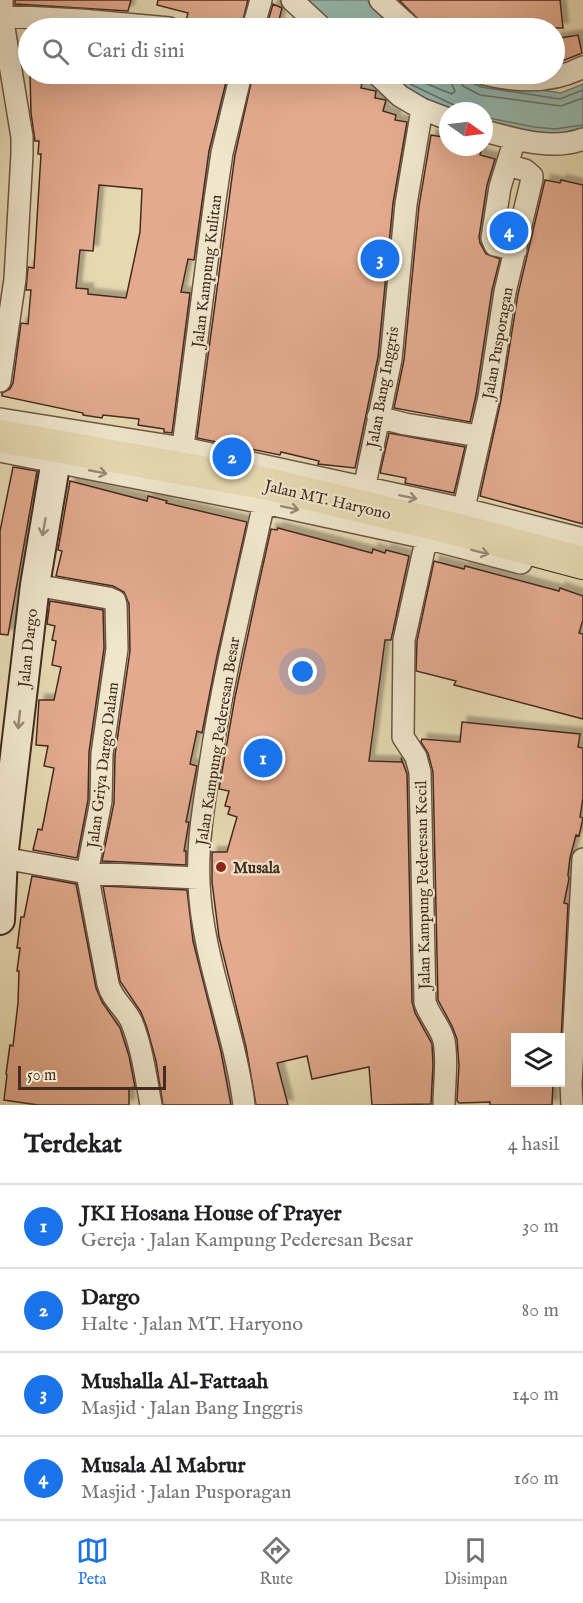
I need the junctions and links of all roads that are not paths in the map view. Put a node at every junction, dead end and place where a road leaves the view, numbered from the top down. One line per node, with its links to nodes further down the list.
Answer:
1 (261, 0): 6 (street)
2 (292, 0): 7 (street)
3 (380, 0): 8 (street)
4 (2, 8): 5 (street); 20 (street)
5 (68, 18)
6 (256, 18)
7 (311, 18)
8 (400, 18)
9 (583, 67): 10 (street)
10 (565, 73)
11 (238, 84): 27 (street, Jalan Kampung Kulitan)
12 (387, 84): 13 (street)
13 (422, 109): 14 (street); 21 (street, Jalan Bang Inggris)
14 (439, 116)
15 (493, 133): 16 (street)
16 (515, 139): 17 (street); 18 (street)
17 (583, 139)
18 (507, 165): 19 (street, Jalan Pusporagan); 19 (street)
19 (516, 250): 24 (street, Jalan Pusporagan)
20 (0, 381)
21 (378, 417): 24 (street); 29 (street, Jalan Bang Inggris)
22 (0, 419): 27 (street)
23 (0, 436): 26 (main road, Jalan MT. Haryono)
24 (479, 436): 30 (street, Jalan Pusporagan)
25 (0, 452): 26 (street)
26 (56, 456): 27 (main road, Jalan MT. Haryono); 28 (street, one-way to 28); 34 (street, Jalan Dargo, one-way to 34)
27 (182, 458): 28 (main road, Jalan MT. Haryono); 29 (street)
28 (266, 494): 29 (main road, Jalan MT. Haryono); 30 (street, one-way to 30); 38 (street, Jalan Kampung Pederesan Besar)
29 (362, 497): 30 (main road, Jalan MT. Haryono, one-way to 30)
30 (445, 525): 31 (street); 32 (main road, Jalan MT. Haryono); 33 (street, one-way to 33); 42 (street, Jalan Kampung Pederesan Kecil)
31 (583, 539)
32 (583, 563)
33 (583, 579)
34 (35, 585): 35 (street, Jalan Dargo, one-way to 35); 37 (street, Jalan Griya Dargo Dalam)
35 (3, 858): 37 (street); 39 (street, Jalan Dargo)
36 (583, 860): 43 (street)
37 (87, 873): 38 (street); 40 (street, Jalan Griya Dargo Dalam)
38 (199, 878): 41 (street, Jalan Kampung Pederesan Besar)
39 (0, 920)
40 (151, 1105)
41 (244, 1105)
42 (444, 1105)
43 (572, 1105)

